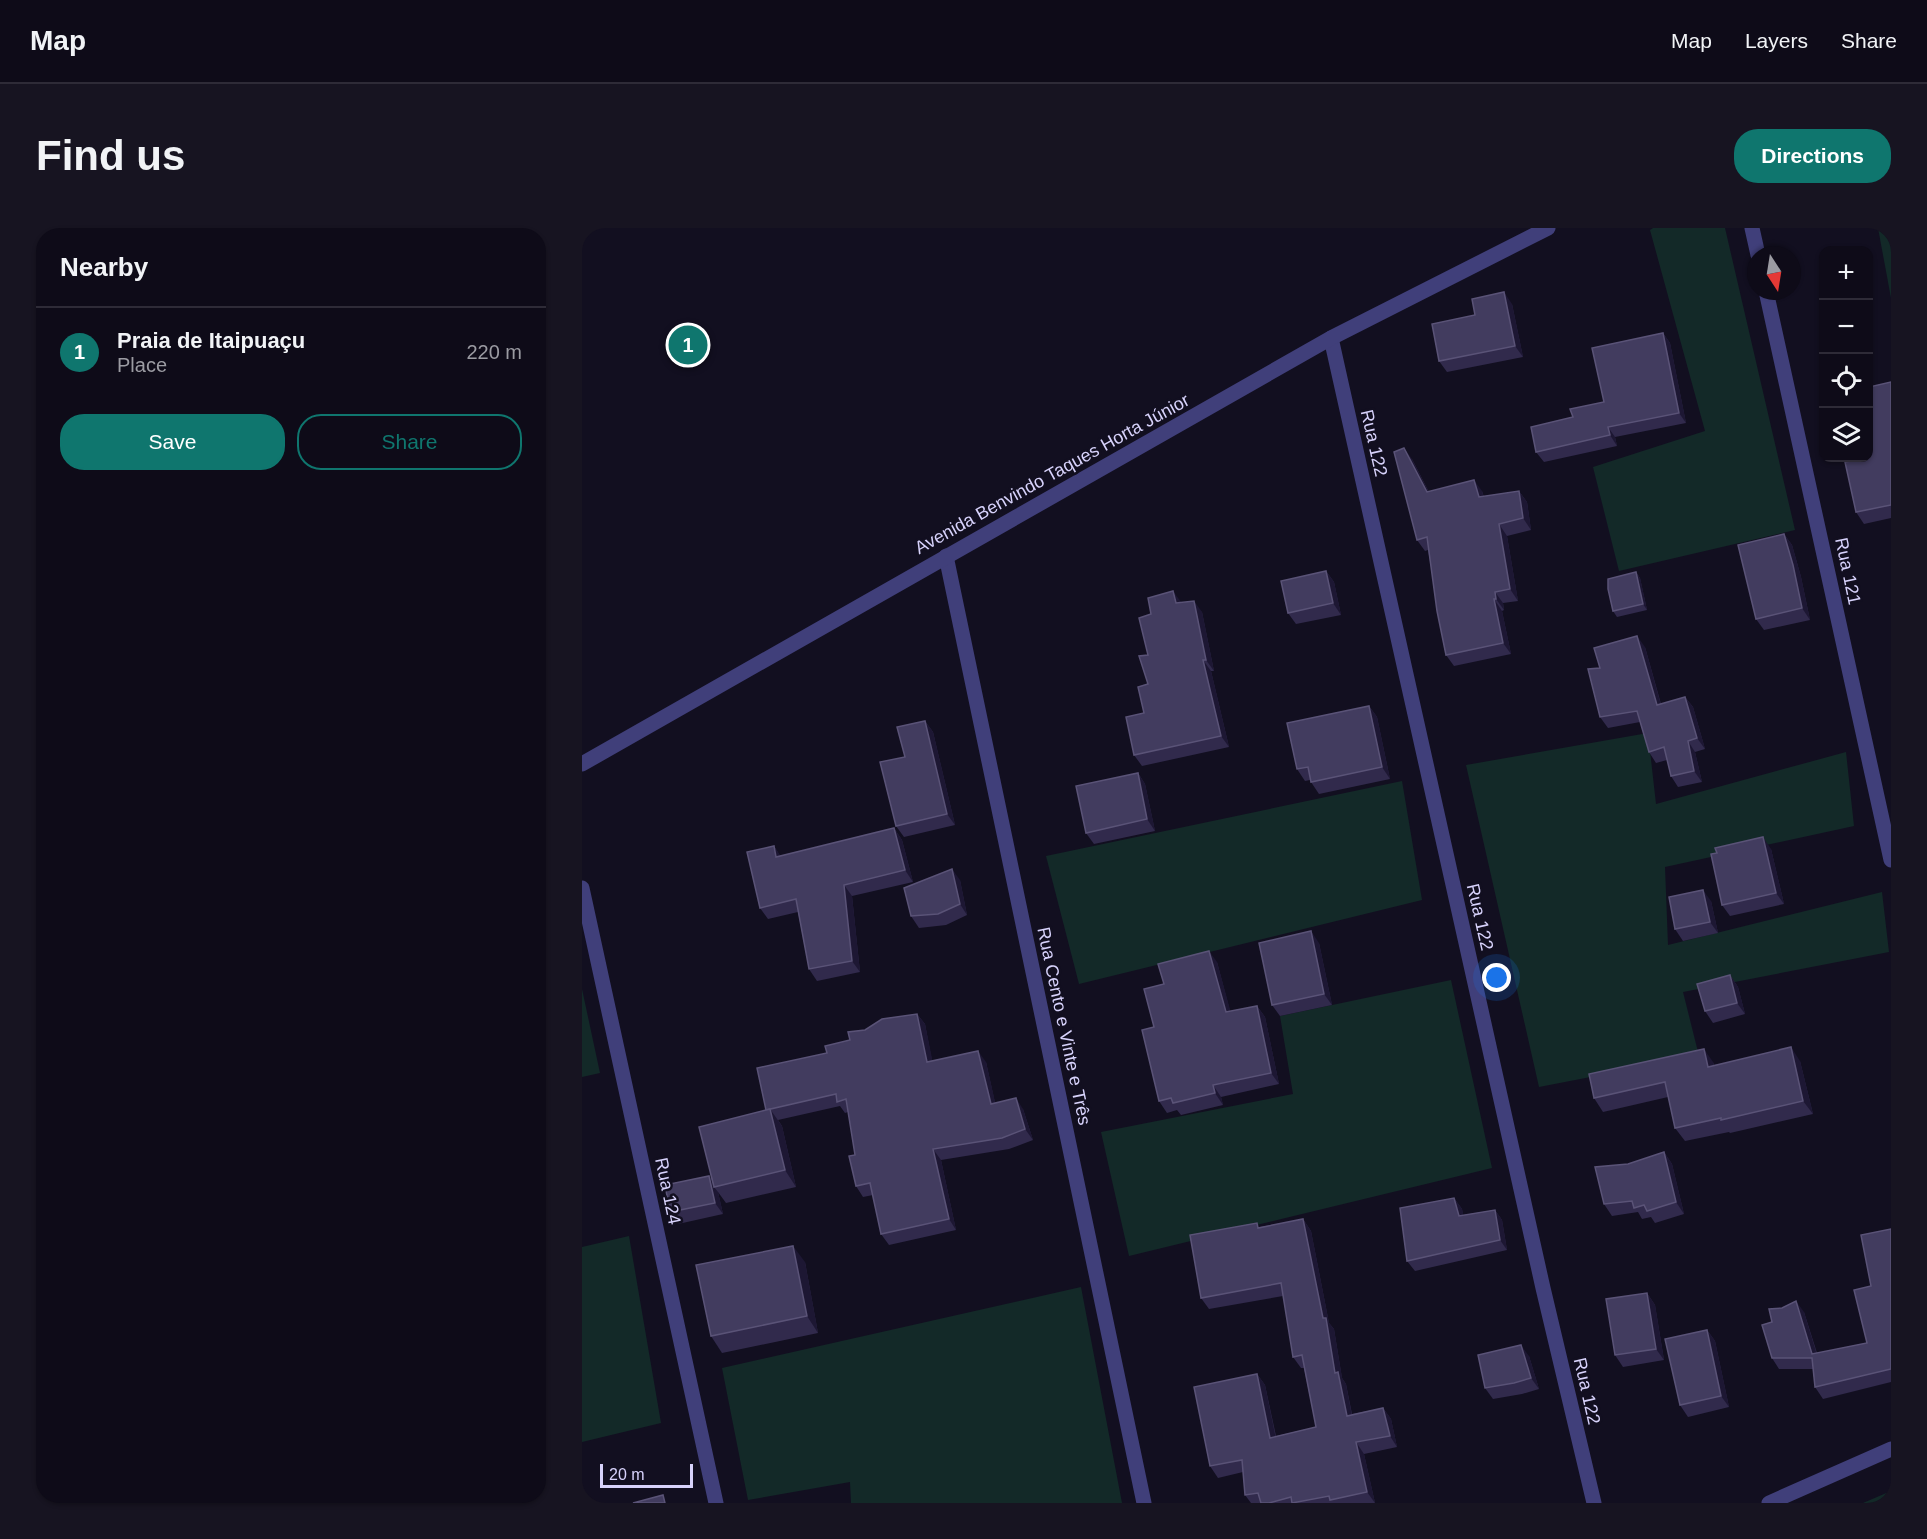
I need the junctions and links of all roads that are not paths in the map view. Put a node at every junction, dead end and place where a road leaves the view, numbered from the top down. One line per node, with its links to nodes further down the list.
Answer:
1 (1548, 228): 5 (street, Avenida Benvindo Taques Horta Júnior)
2 (1752, 228): 3 (street)
3 (1756, 246)
4 (1768, 300): 8 (street, Rua 121)
5 (1332, 338): 6 (street, Avenida Benvindo Taques Horta Júnior); 13 (street, Rua 122)
6 (946, 556): 7 (street, Avenida Benvindo Taques Horta Júnior); 12 (street, Rua Cento e Vinte e Três)
7 (582, 764)
8 (1891, 860)
9 (582, 888): 11 (street, Rua 124)
10 (1891, 1449): 14 (street)
11 (716, 1503)
12 (1144, 1503)
13 (1594, 1503)
14 (1769, 1503)

